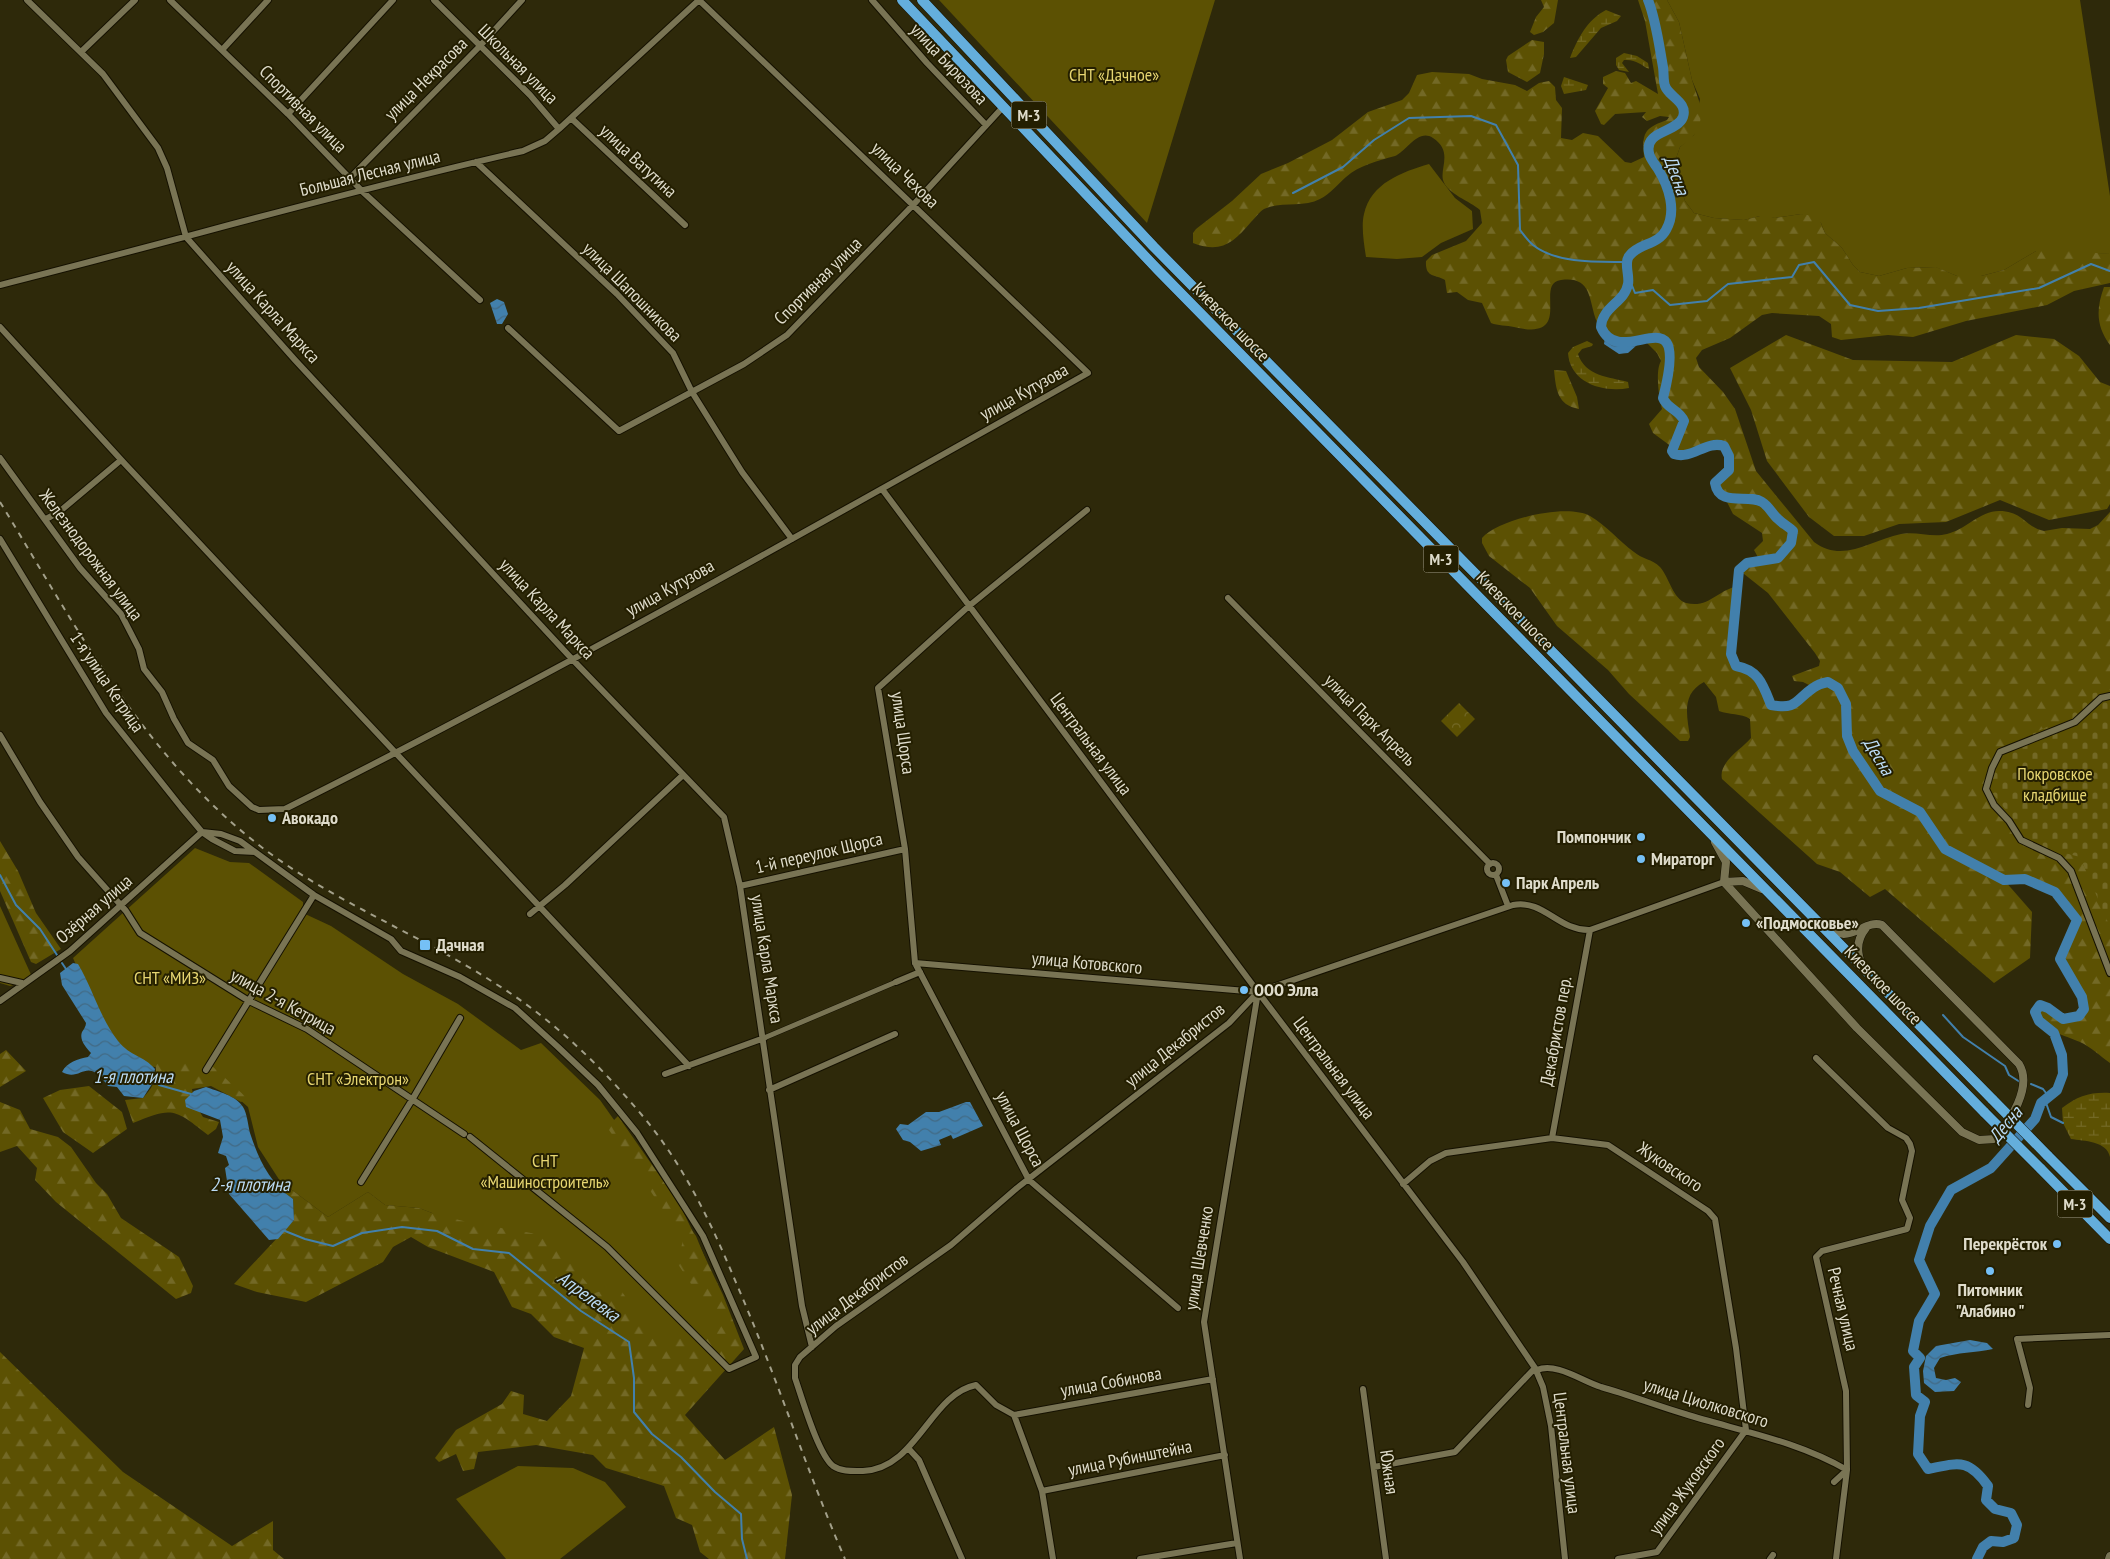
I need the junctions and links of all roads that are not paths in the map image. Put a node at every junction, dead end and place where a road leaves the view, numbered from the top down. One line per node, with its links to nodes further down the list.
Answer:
1 (27, 0): 14 (street, улица Карла Маркса)
2 (135, 0): 14 (street)
3 (170, 0): 13 (street, Спортивная улица)
4 (268, 0): 13 (street)
5 (393, 0): 16 (street)
6 (434, 0): 12 (street, Школьная улица)
7 (522, 0): 12 (street, улица Некрасова)
8 (699, 0): 17 (street, Большая Лесная улица); 23 (street, улица Чехова)
9 (872, 0): 18 (street, улица Бирюзова)
10 (902, 0): 15 (highway, Киевское шоссе / М-3)
11 (922, 0): 61 (highway, Киевское шоссе / М-3)
12 (479, 47): 19 (street, Школьная улица); 21 (street, улица Некрасова)
13 (222, 50): 16 (street, Спортивная улица)
14 (82, 52): 25 (street, улица Карла Маркса)
15 (1003, 107): 18 (street, Спортивная улица); 47 (highway, Киевское шоссе / М-3)
16 (288, 114): 21 (street, Спортивная улица)
17 (571, 118): 19 (street, Большая Лесная улица); 24 (street, улица Ватутина)
18 (986, 125): 23 (street, Спортивная улица)
19 (559, 129): 20 (street, Большая Лесная улица)
20 (476, 162): 22 (street, Большая Лесная улица); 31 (street, улица Шапошникова)
21 (350, 178): 22 (street, Спортивная улица)
22 (363, 192): 25 (street, Большая Лесная улица); 27 (street, Спортивная улица)
23 (914, 204): 30 (street, улица Чехова); 31 (street, Спортивная улица)
24 (685, 225)
25 (186, 237): 26 (street, Большая Лесная улица); 41 (street, улица Карла Маркса)
26 (0, 284)
27 (480, 300)
28 (0, 327): 33 (street)
29 (508, 328): 31 (street, Спортивная улица)
30 (1088, 373): 34 (street, улица Кутузова)
31 (692, 392): 38 (street, улица Шапошникова)
32 (0, 458): 36 (street, Железнодорожная улица)
33 (121, 460): 36 (street); 44 (street)
34 (882, 489): 38 (street, улица Кутузова); 40 (street, Центральная улица)
35 (1087, 510): 40 (street, улица Щорса)
36 (46, 519): 46 (street, Железнодорожная улица)
37 (0, 539): 48 (street, 1-я улица Кетрица)
38 (792, 539): 41 (street, улица Кутузова)
39 (1228, 598): 58 (street, улица Парк Апрель)
40 (970, 606): 49 (street, улица Щорса); 71 (street, Центральная улица)
41 (572, 659): 44 (street, улица Кутузова); 45 (street, улица Карла Маркса)
42 (2110, 696): 67 (street)
43 (0, 735): 59 (street, улица 2-я Кетрица)
44 (396, 754): 46 (street, улица Кутузова); 57 (street)
45 (683, 775): 53 (street, улица Карла Маркса); 57 (street)
46 (259, 810)
47 (1707, 831): 52 (street); 56 (highway, Киевское шоссе / М-3)
48 (202, 832): 50 (street); 50 (street, 1-я улица Кетрица); 59 (street, Озёрная улица)
49 (906, 849): 53 (street, 1-й переулок Щорса); 64 (street, улица Щорса)
50 (255, 852): 55 (street)
51 (1736, 880): 52 (street); 54 (street); 56 (street)
52 (1724, 882): 54 (street); 63 (street)
53 (740, 886): 76 (street, улица Карла Маркса)
54 (1732, 890): 62 (street)
55 (314, 895): 73 (street); 82 (street, улица 2-я Кетрица)
56 (1773, 895): 88 (highway, Киевское шоссе / М-3, bridge)
57 (541, 906): 60 (street); 78 (street)
58 (1508, 906): 63 (street, улица Декабристов); 71 (street, улица Декабристов)
59 (121, 907): 70 (street, Озёрная улица); 73 (street, улица 2-я Кетрица)
60 (530, 914)
61 (1822, 926): 62 (street); 65 (highway, Киевское шоссе / М-3)
62 (1866, 928): 65 (street)
63 (1590, 930): 83 (street, Декабристов пер.)
64 (915, 963): 66 (street, улица Щорса); 71 (street, улица Котовского)
65 (1865, 970): 87 (highway, Киевское шоссе / М-3, bridge)
66 (920, 972): 69 (street); 84 (street, улица Щорса)
67 (2110, 973)
68 (0, 978): 70 (street)
69 (896, 982): 76 (street)
70 (22, 983): 72 (street, Озёрная улица)
71 (1258, 992): 84 (street, улица Декабристов); 86 (street, Центральная улица); 93 (street, улица Шевченко)
72 (0, 1001)
73 (248, 1002): 79 (street); 82 (street, улица 2-я Кетрица)
74 (460, 1018): 82 (street)
75 (896, 1034): 81 (street)
76 (764, 1038): 78 (street); 81 (street, улица Карла Маркса)
77 (1816, 1058): 101 (street, Речная улица)
78 (689, 1066): 80 (street)
79 (206, 1070)
80 (665, 1074)
81 (770, 1090): 91 (street, улица Карла Маркса)
82 (412, 1100): 85 (street)
83 (1552, 1138): 86 (street, Жуковского); 97 (street, Жуковского)
84 (1030, 1180): 89 (street, улица Щорса); 91 (street, улица Декабристов)
85 (361, 1182)
86 (1404, 1184): 92 (street, Центральная улица)
87 (2110, 1218)
88 (2110, 1239)
89 (1178, 1308)
90 (2110, 1335): 95 (street)
91 (812, 1347): 98 (street, улица Декабристов)
92 (1536, 1369): 97 (street, улица Циолковского); 100 (street); 110 (street, Центральная улица)
93 (1213, 1379): 96 (street, улица Собинова); 99 (street, улица Шевченко)
94 (1363, 1389): 100 (street, Южная)
95 (2028, 1405)
96 (1014, 1415): 98 (street); 103 (street)
97 (1746, 1430): 101 (street, улица Циолковского); 111 (street, улица Жуковского)
98 (908, 1448): 105 (street)
99 (1225, 1455): 103 (street, улица Рубинштейна); 104 (street, улица Шевченко)
100 (1374, 1467): 109 (street, Южная)
101 (1847, 1470): 102 (street); 112 (street, Речная улица)
102 (1834, 1482)
103 (1042, 1491): 106 (street)
104 (1238, 1543): 107 (street); 108 (street, улица Шевченко)
105 (962, 1559)
106 (1053, 1559)
107 (1140, 1559)
108 (1240, 1559)
109 (1386, 1559)
110 (1565, 1559)
111 (1618, 1559)
112 (1836, 1559)

